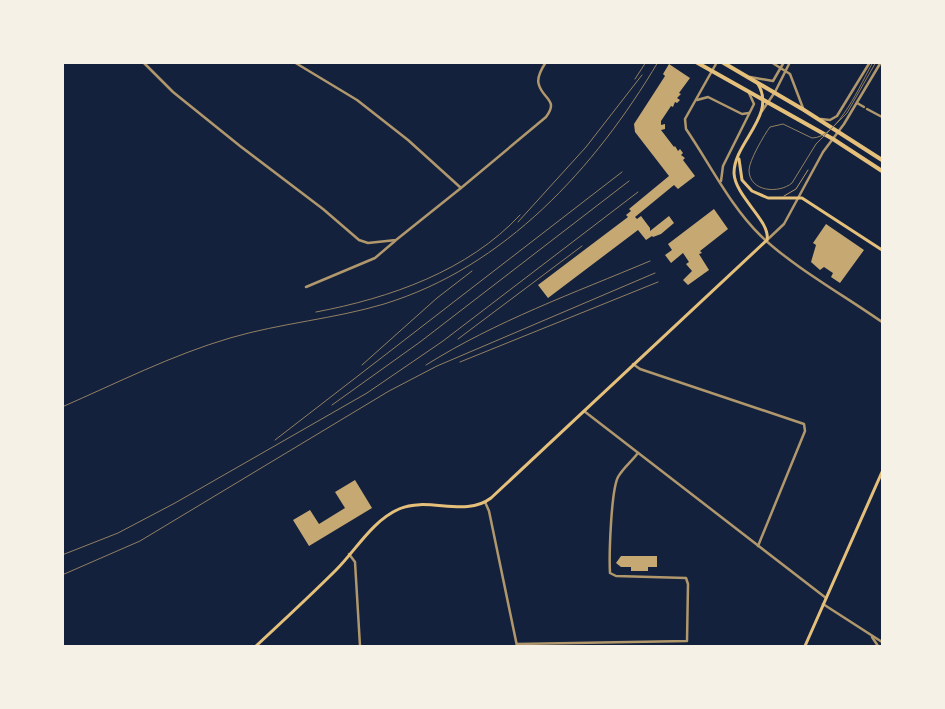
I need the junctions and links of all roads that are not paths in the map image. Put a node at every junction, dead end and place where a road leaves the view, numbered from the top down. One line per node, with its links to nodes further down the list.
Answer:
1 (143, 62): 37 (street)
2 (294, 62): 34 (street)
3 (546, 62): 34 (street)
4 (696, 62): 16 (main road)
5 (717, 62): 19 (street)
6 (722, 62): 14 (main road)
7 (771, 62): 12 (street)
8 (784, 62): 12 (street)
9 (790, 62): 13 (street)
10 (870, 62): 26 (street)
11 (881, 62): 21 (street)
12 (782, 68): 13 (street); 14 (street)
13 (786, 70): 17 (street); 23 (street)
14 (749, 77): 15 (main road)
15 (755, 81): 17 (main road); 18 (main road)
16 (743, 88): 18 (main road); 22 (street)
17 (775, 92): 20 (street); 23 (main road)
18 (763, 99): 20 (main road); 24 (main road)
19 (697, 100): 22 (street); 33 (street)
20 (769, 103): 24 (street); 28 (main road)
21 (857, 103): 25 (street); 27 (street)
22 (752, 110): 33 (street)
23 (804, 110): 26 (main road)
24 (762, 111): 29 (main road)
25 (882, 116)
26 (818, 118): 27 (main road)
27 (839, 132): 28 (street); 30 (main road)
28 (833, 139): 32 (main road); 35 (street)
29 (739, 157): 36 (main road); 38 (main road)
30 (882, 160)
31 (808, 170): 36 (lane)
32 (882, 170)
33 (724, 187): 38 (street)
34 (462, 188): 37 (street)
35 (799, 197): 36 (main road); 38 (street); 39 (main road)
36 (780, 198)
37 (394, 240): 40 (street)
38 (767, 240): 41 (street); 42 (main road)
39 (882, 250)
40 (306, 287)
41 (882, 322)
42 (633, 364): 43 (main road); 47 (street)
43 (584, 411): 44 (street); 46 (main road)
44 (638, 453): 47 (street); 53 (street)
45 (882, 472): 49 (main road)
46 (485, 502): 48 (main road); 53 (street)
47 (758, 546): 49 (street)
48 (349, 554): 54 (main road); 55 (street)
49 (826, 598): 50 (main road)
50 (823, 604): 51 (street); 56 (main road)
51 (872, 636): 52 (street); 57 (street)
52 (882, 642)
53 (517, 645)
54 (256, 646)
55 (360, 646)
56 (805, 646)
57 (878, 646)

